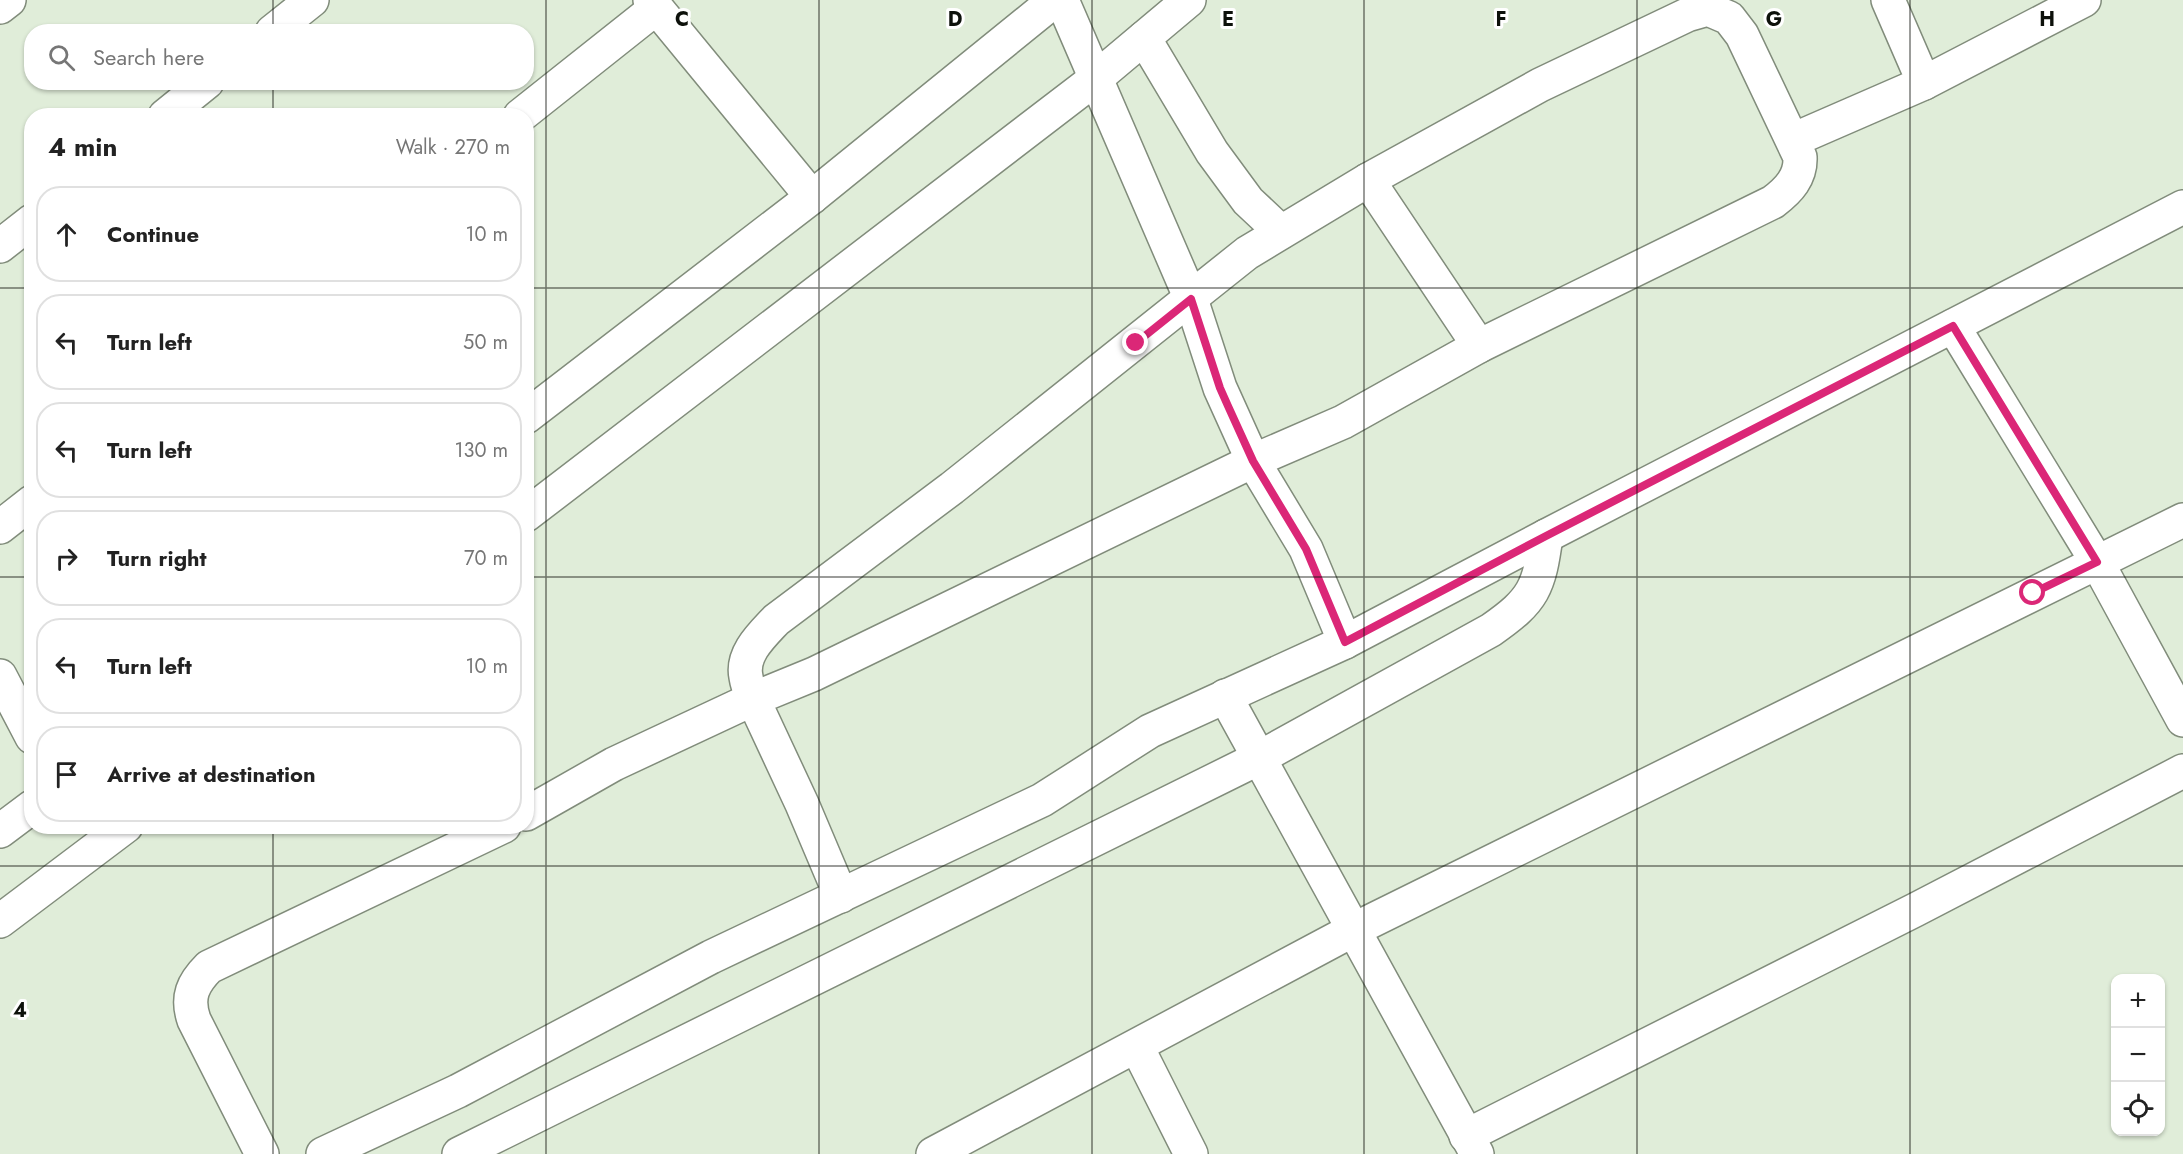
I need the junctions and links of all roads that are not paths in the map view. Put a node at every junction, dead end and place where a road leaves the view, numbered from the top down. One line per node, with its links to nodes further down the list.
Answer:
1 (9, 0): 9 (street)
2 (312, 0): 10 (street)
3 (1055, 0): 19 (street)
4 (1062, 0): 12 (street)
5 (1189, 0): 11 (street)
6 (1888, 0): 13 (street)
7 (2084, 0): 13 (street)
8 (653, 4): 16 (street); 19 (street)
9 (0, 7)
10 (282, 24)
11 (1144, 38): 12 (street); 22 (street)
12 (1095, 79): 24 (street); 30 (street)
13 (1924, 83): 17 (street)
14 (197, 90): 15 (street)
15 (175, 108)
16 (530, 108)
17 (1793, 140): 18 (street); 26 (street)
18 (1368, 180): 22 (street); 26 (street)
19 (812, 197): 27 (street)
20 (2183, 207): 25 (street)
21 (24, 227): 23 (street)
22 (1281, 232): 24 (street)
23 (0, 246)
24 (1191, 299): 28 (street); 38 (street)
25 (1953, 326): 33 (street); 34 (street)
26 (1479, 346): 28 (street)
27 (534, 411)
28 (1253, 461): 35 (street); 38 (street)
29 (24, 508): 32 (street)
30 (534, 509)
31 (2183, 520): 34 (street)
32 (0, 527)
33 (1546, 536): 35 (street); 41 (street)
34 (2097, 562): 39 (street); 50 (street)
35 (1345, 642): 37 (street)
36 (0, 676): 40 (street)
37 (1225, 696): 41 (street); 48 (street)
38 (753, 699): 43 (street); 48 (street)
39 (2183, 720)
40 (24, 722)
41 (1259, 758): 50 (street); 55 (street)
42 (2183, 771): 52 (street)
43 (534, 809)
44 (24, 813): 45 (street)
45 (0, 831)
46 (115, 834): 49 (street)
47 (487, 834): 53 (street)
48 (841, 896): 54 (street)
49 (0, 921)
50 (1353, 930): 51 (street); 52 (street)
51 (1137, 1047): 56 (street); 57 (street)
52 (1472, 1145)
53 (262, 1154)
54 (322, 1154)
55 (459, 1154)
56 (933, 1154)
57 (1191, 1154)

